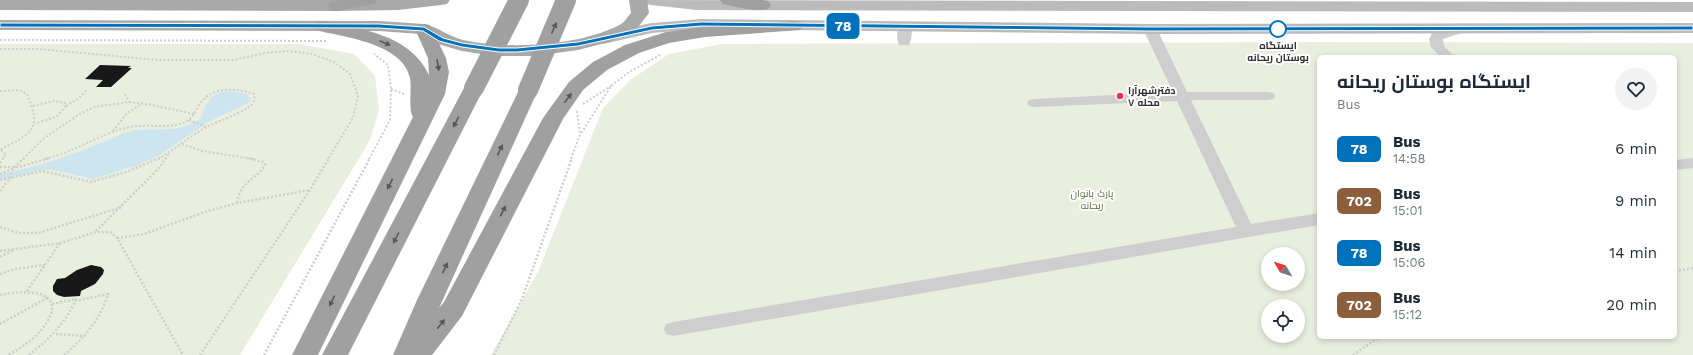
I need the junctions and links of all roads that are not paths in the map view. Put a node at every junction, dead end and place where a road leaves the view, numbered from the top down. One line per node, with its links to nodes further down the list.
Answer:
1 (369, 0): 11 (highway)
2 (442, 0): 11 (main road); 19 (main road)
3 (519, 0): 35 (highway, one-way to 35, bridge)
4 (566, 0): 36 (highway, one-way to 4, bridge)
5 (638, 0): 23 (main road)
6 (651, 0): 10 (main road)
7 (729, 0): 10 (highway)
8 (0, 5): 9 (main road)
9 (21, 5): 11 (main road); 14 (main road)
10 (762, 5): 12 (main road)
11 (337, 6)
12 (1023, 6): 13 (main road); 17 (main road)
13 (1693, 7)
14 (0, 22)
15 (0, 25): 22 (main road)
16 (794, 26): 17 (main road); 23 (main road); 37 (highway, one-way to 16)
17 (1029, 28): 20 (main road)
18 (1693, 28): 21 (main road)
19 (424, 29): 22 (main road); 23 (main road); 28 (highway, one-way to 28)
20 (1150, 29): 21 (main road); 25 (street)
21 (1459, 29): 24 (street)
22 (325, 33): 28 (highway, one-way to 28)
23 (603, 38)
24 (1446, 55)
25 (1183, 96): 26 (street); 27 (street); 32 (street)
26 (1268, 96)
27 (1034, 102)
28 (421, 122): 34 (highway, one-way to 34)
29 (1693, 163): 30 (street)
30 (1677, 166)
31 (1317, 219): 32 (street)
32 (1246, 231): 33 (street)
33 (673, 329)
34 (305, 355)
35 (335, 355)
36 (406, 355)
37 (417, 355)

